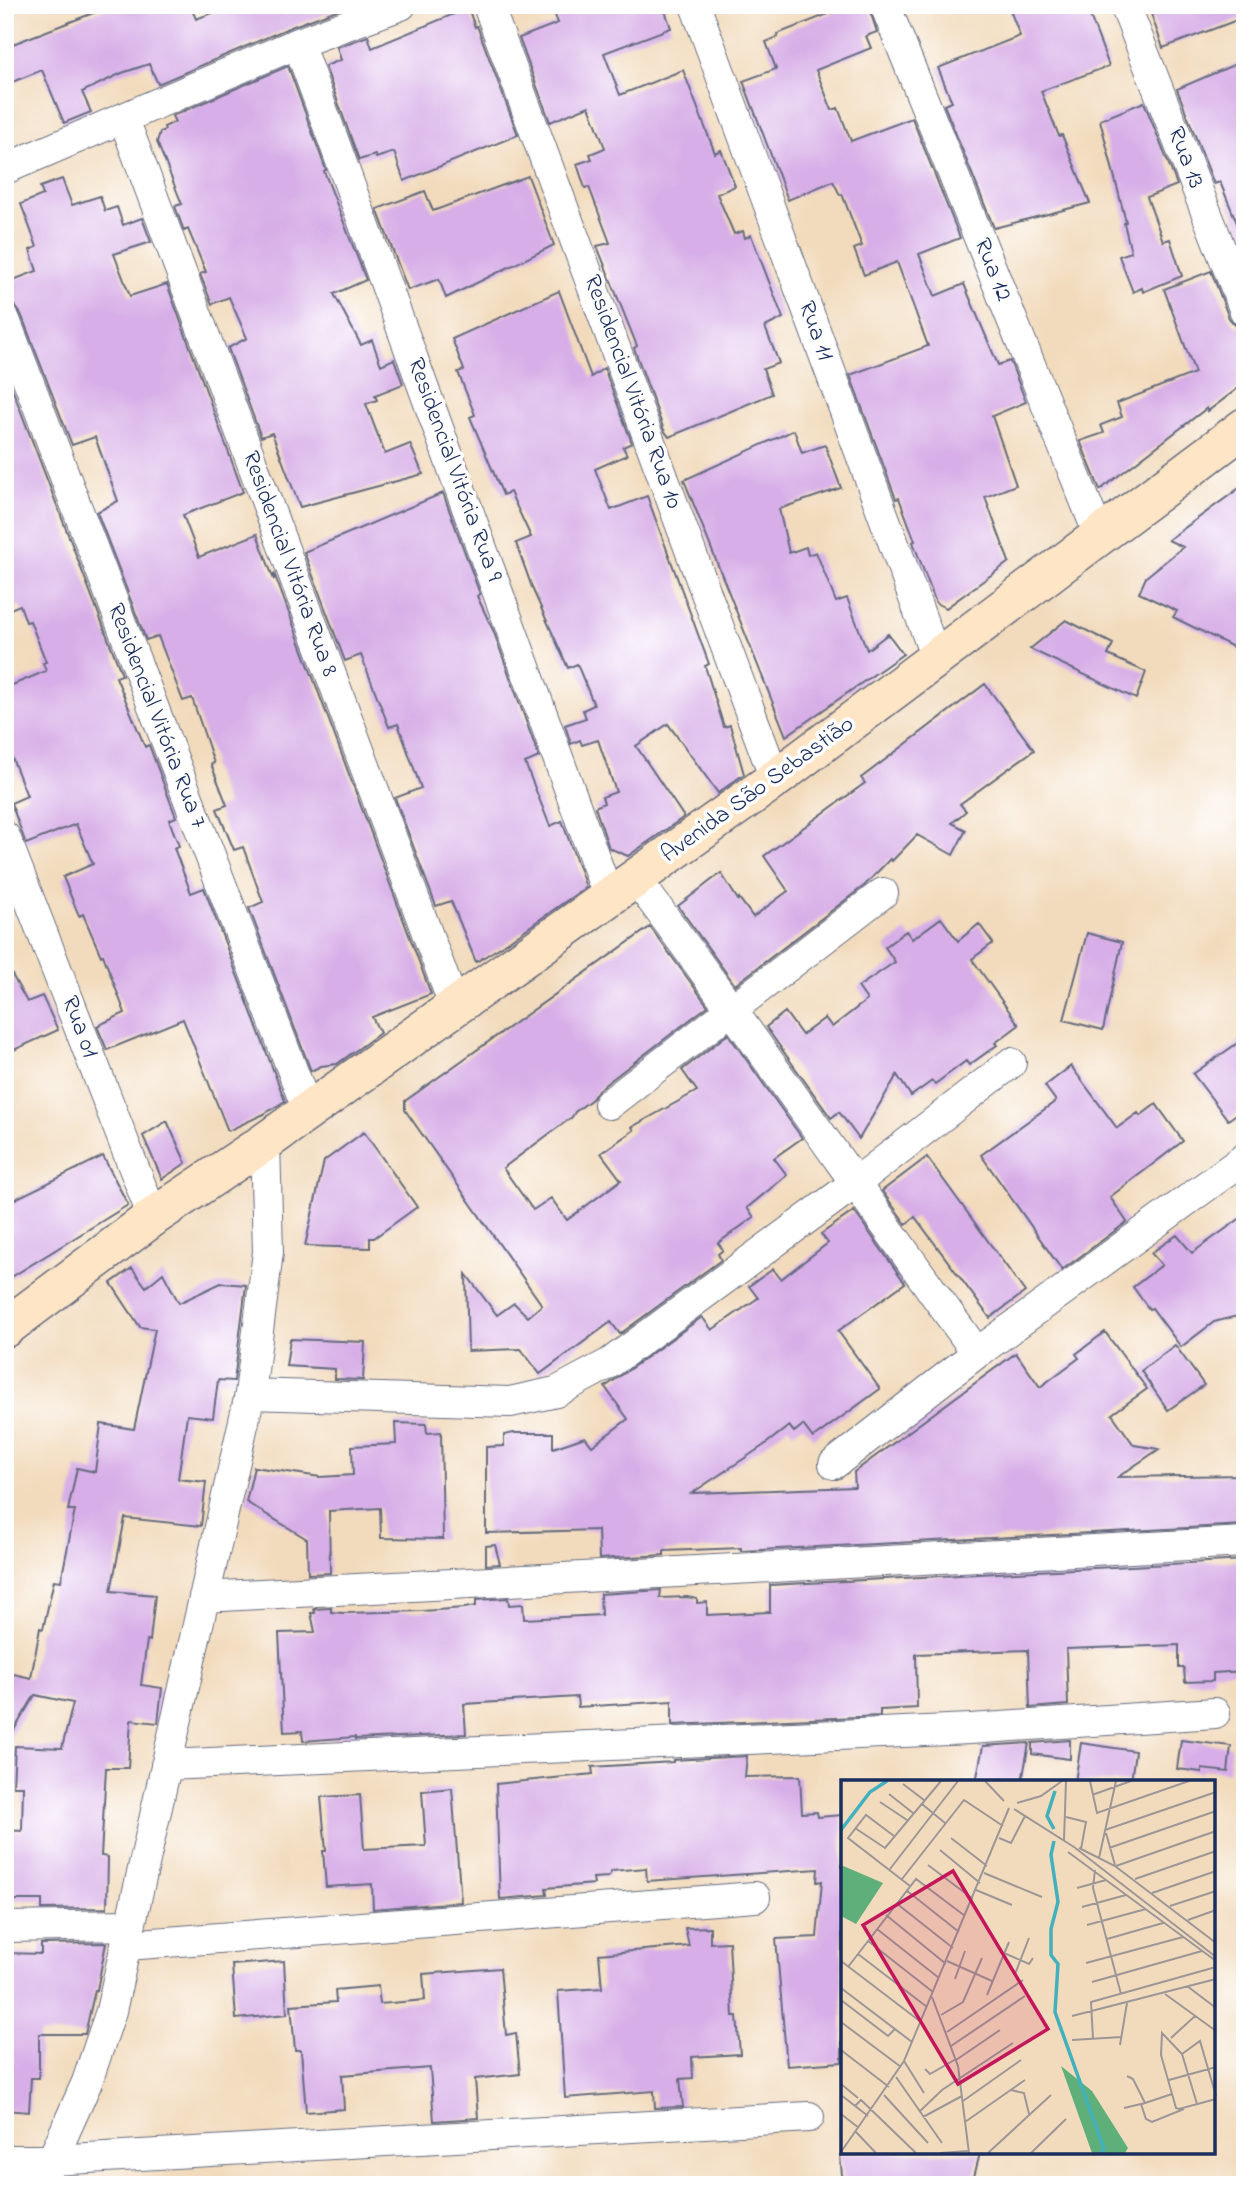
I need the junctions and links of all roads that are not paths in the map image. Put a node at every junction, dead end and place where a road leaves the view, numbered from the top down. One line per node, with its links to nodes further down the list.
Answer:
1 (401, 5): 6 (street)
2 (488, 5): 14 (street, Residencial Vitória Rua 10)
3 (695, 5): 13 (street, Rua 11)
4 (885, 5): 12 (street, Rua 12)
5 (1125, 5): 9 (street, Rua 13)
6 (298, 43): 7 (street); 16 (street, Residencial Vitória Rua 9)
7 (124, 119): 8 (street); 18 (street, Residencial Vitória Rua 8)
8 (5, 169)
9 (1245, 311)
10 (5, 320): 22 (street, Residencial Vitória Rua 7)
11 (1245, 428): 12 (street, Avenida São Sebastião)
12 (1099, 536): 13 (street, Avenida São Sebastião)
13 (936, 658): 14 (street, Avenida São Sebastião)
14 (775, 779): 16 (street, Avenida São Sebastião)
15 (5, 837): 26 (street, Rua 01)
16 (623, 888): 18 (street, Avenida São Sebastião); 19 (street, Residencial Vitória Rua 9)
17 (883, 893): 19 (street)
18 (455, 1008): 22 (street, Avenida São Sebastião)
19 (733, 1009): 21 (street); 25 (street, Residencial Vitória Rua 9)
20 (1011, 1063): 25 (street)
21 (609, 1104)
22 (308, 1111): 23 (street, Avenida São Sebastião)
23 (265, 1142): 26 (street, Avenida São Sebastião); 29 (street)
24 (1245, 1158): 28 (street)
25 (854, 1184): 28 (street, Residencial Vitória Rua 9); 29 (street)
26 (153, 1217): 27 (street, Avenida São Sebastião)
27 (5, 1328)
28 (977, 1353): 30 (street)
29 (250, 1394): 32 (street)
30 (834, 1464)
31 (1245, 1542): 32 (street)
32 (204, 1597): 34 (street)
33 (1215, 1713): 34 (street)
34 (166, 1765): 37 (street)
35 (755, 1897): 37 (street)
36 (5, 1927): 37 (street)
37 (129, 1935): 40 (street)
38 (809, 2117): 40 (street)
39 (5, 2160): 40 (street)
40 (46, 2172)

